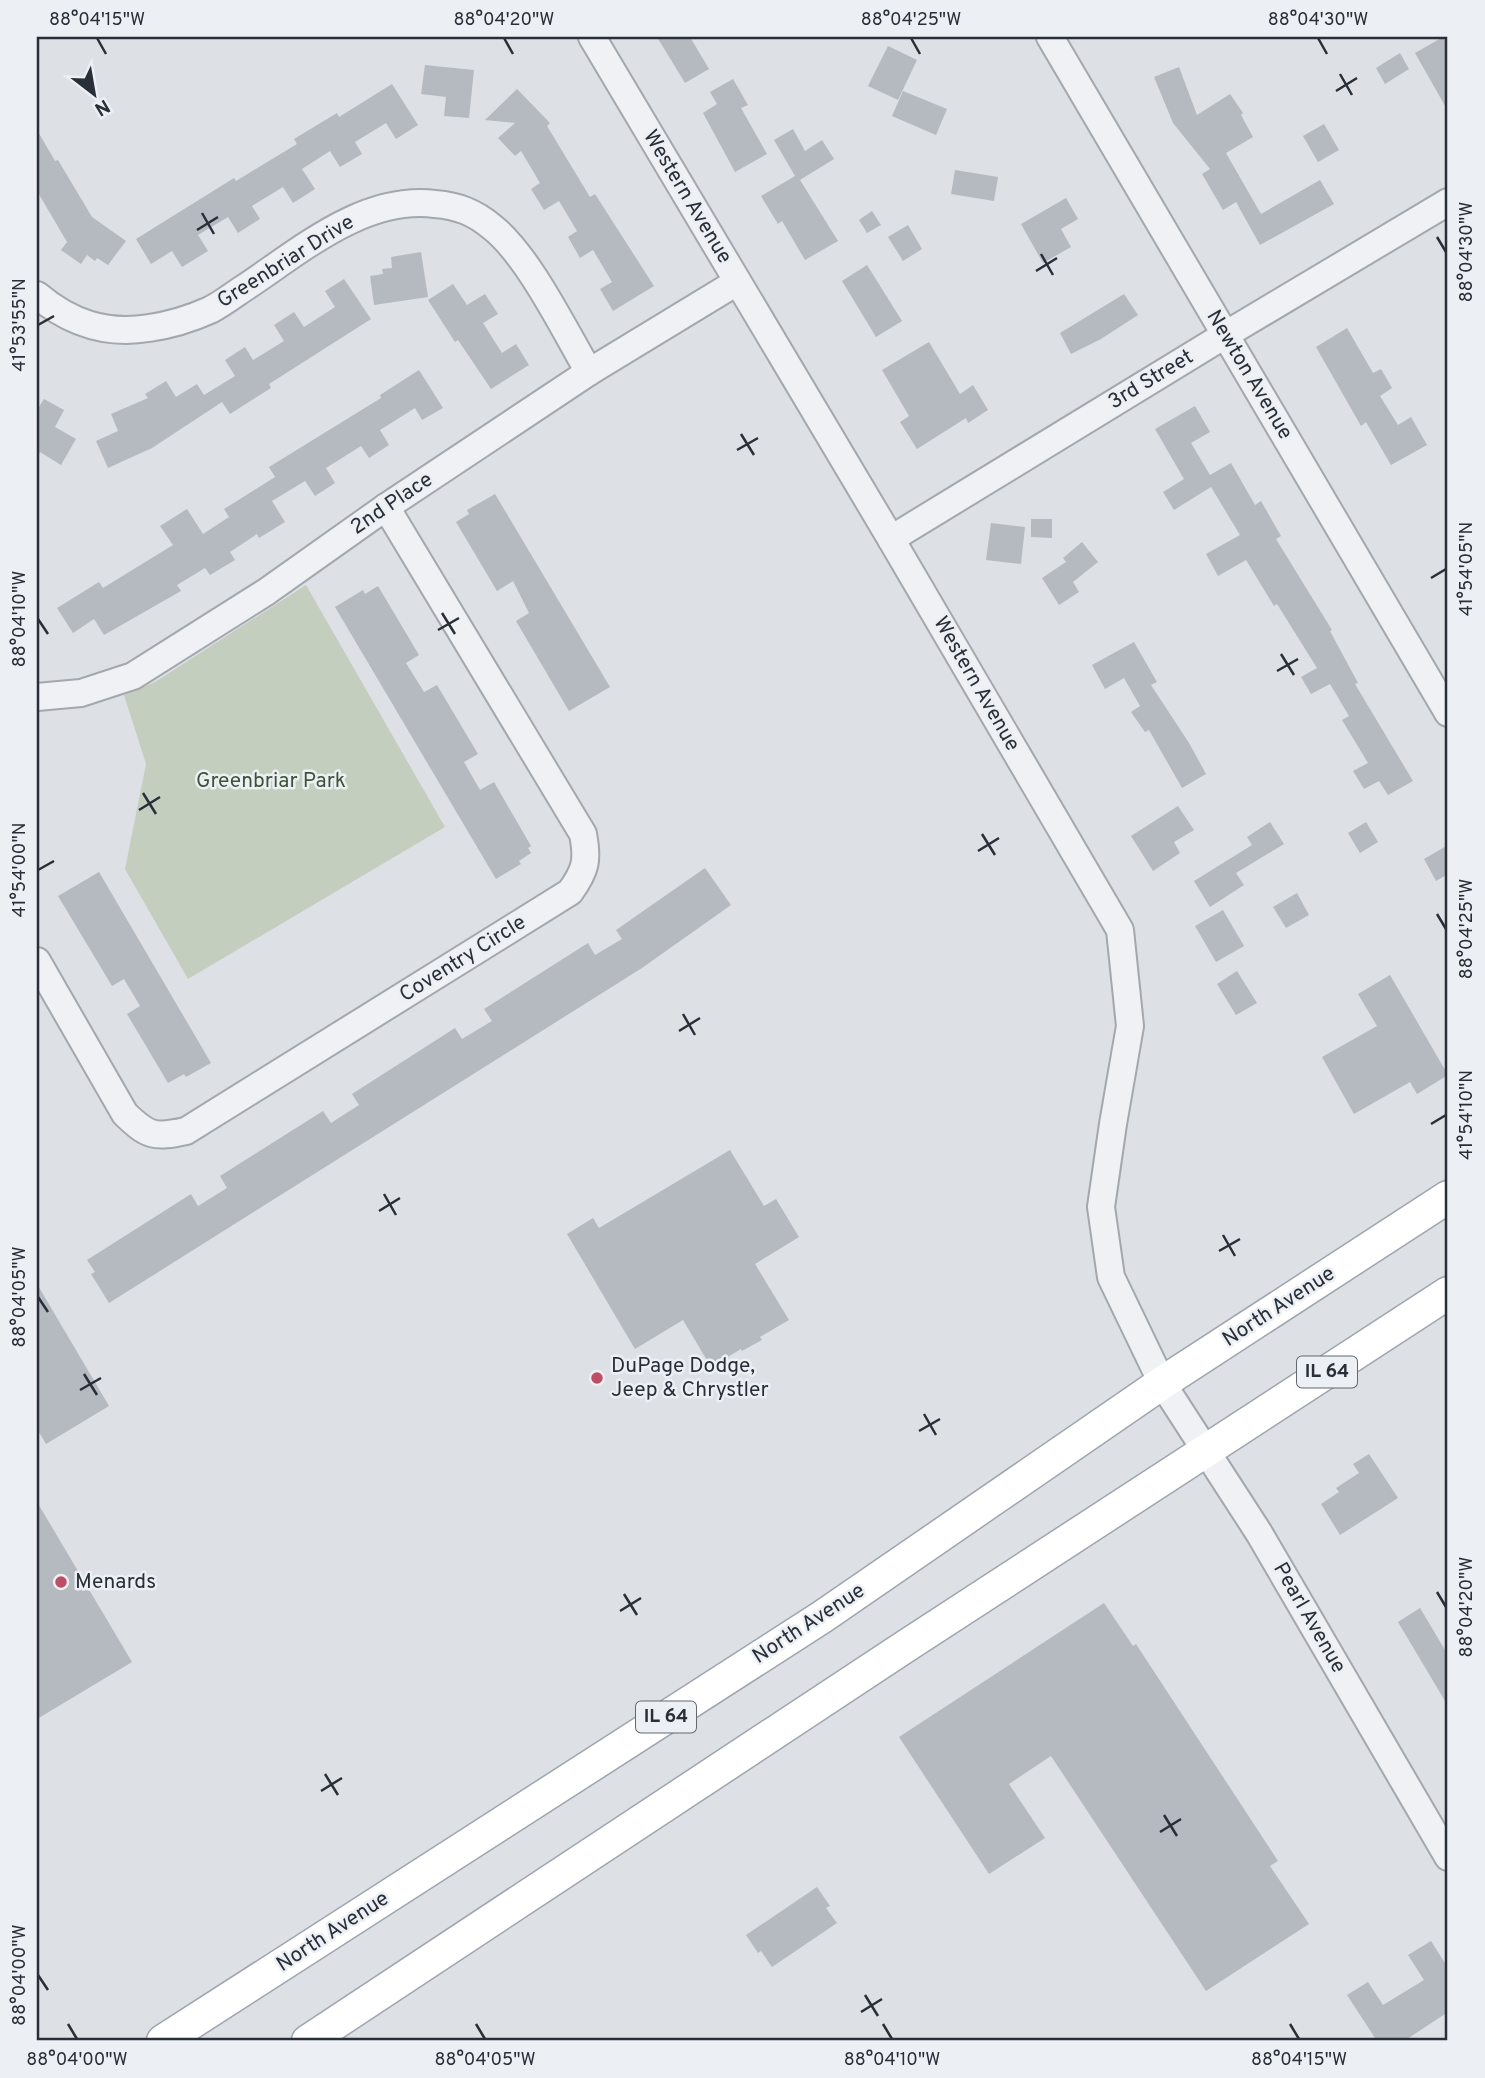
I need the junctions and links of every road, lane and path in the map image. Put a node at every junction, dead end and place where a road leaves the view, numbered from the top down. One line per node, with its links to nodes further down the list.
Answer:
1 (592, 37): 4 (street, Western Avenue)
2 (1050, 37): 6 (street, Newton Avenue)
3 (1448, 202): 6 (street, 3rd Street)
4 (737, 282): 7 (street, 2nd Place); 9 (street, Western Avenue)
5 (37, 295): 7 (street, Greenbriar Drive)
6 (1225, 335): 9 (street, 3rd Street); 11 (street, Newton Avenue)
7 (589, 372): 8 (street, 2nd Place)
8 (386, 507): 10 (street, 2nd Place); 12 (street, Coventry Circle)
9 (891, 538): 15 (street, Western Avenue)
10 (37, 697)
11 (1448, 713)
12 (37, 961)
13 (1448, 1197): 15 (main road, North Avenue / IL 64)
14 (1448, 1293): 16 (main road, IL 64)
15 (1162, 1383): 16 (street, Pearl Avenue); 18 (main road, North Avenue / IL 64)
16 (1205, 1452): 17 (street, Pearl Avenue); 19 (main road, IL 64)
17 (1448, 1857)
18 (163, 2041)
19 (308, 2041)

